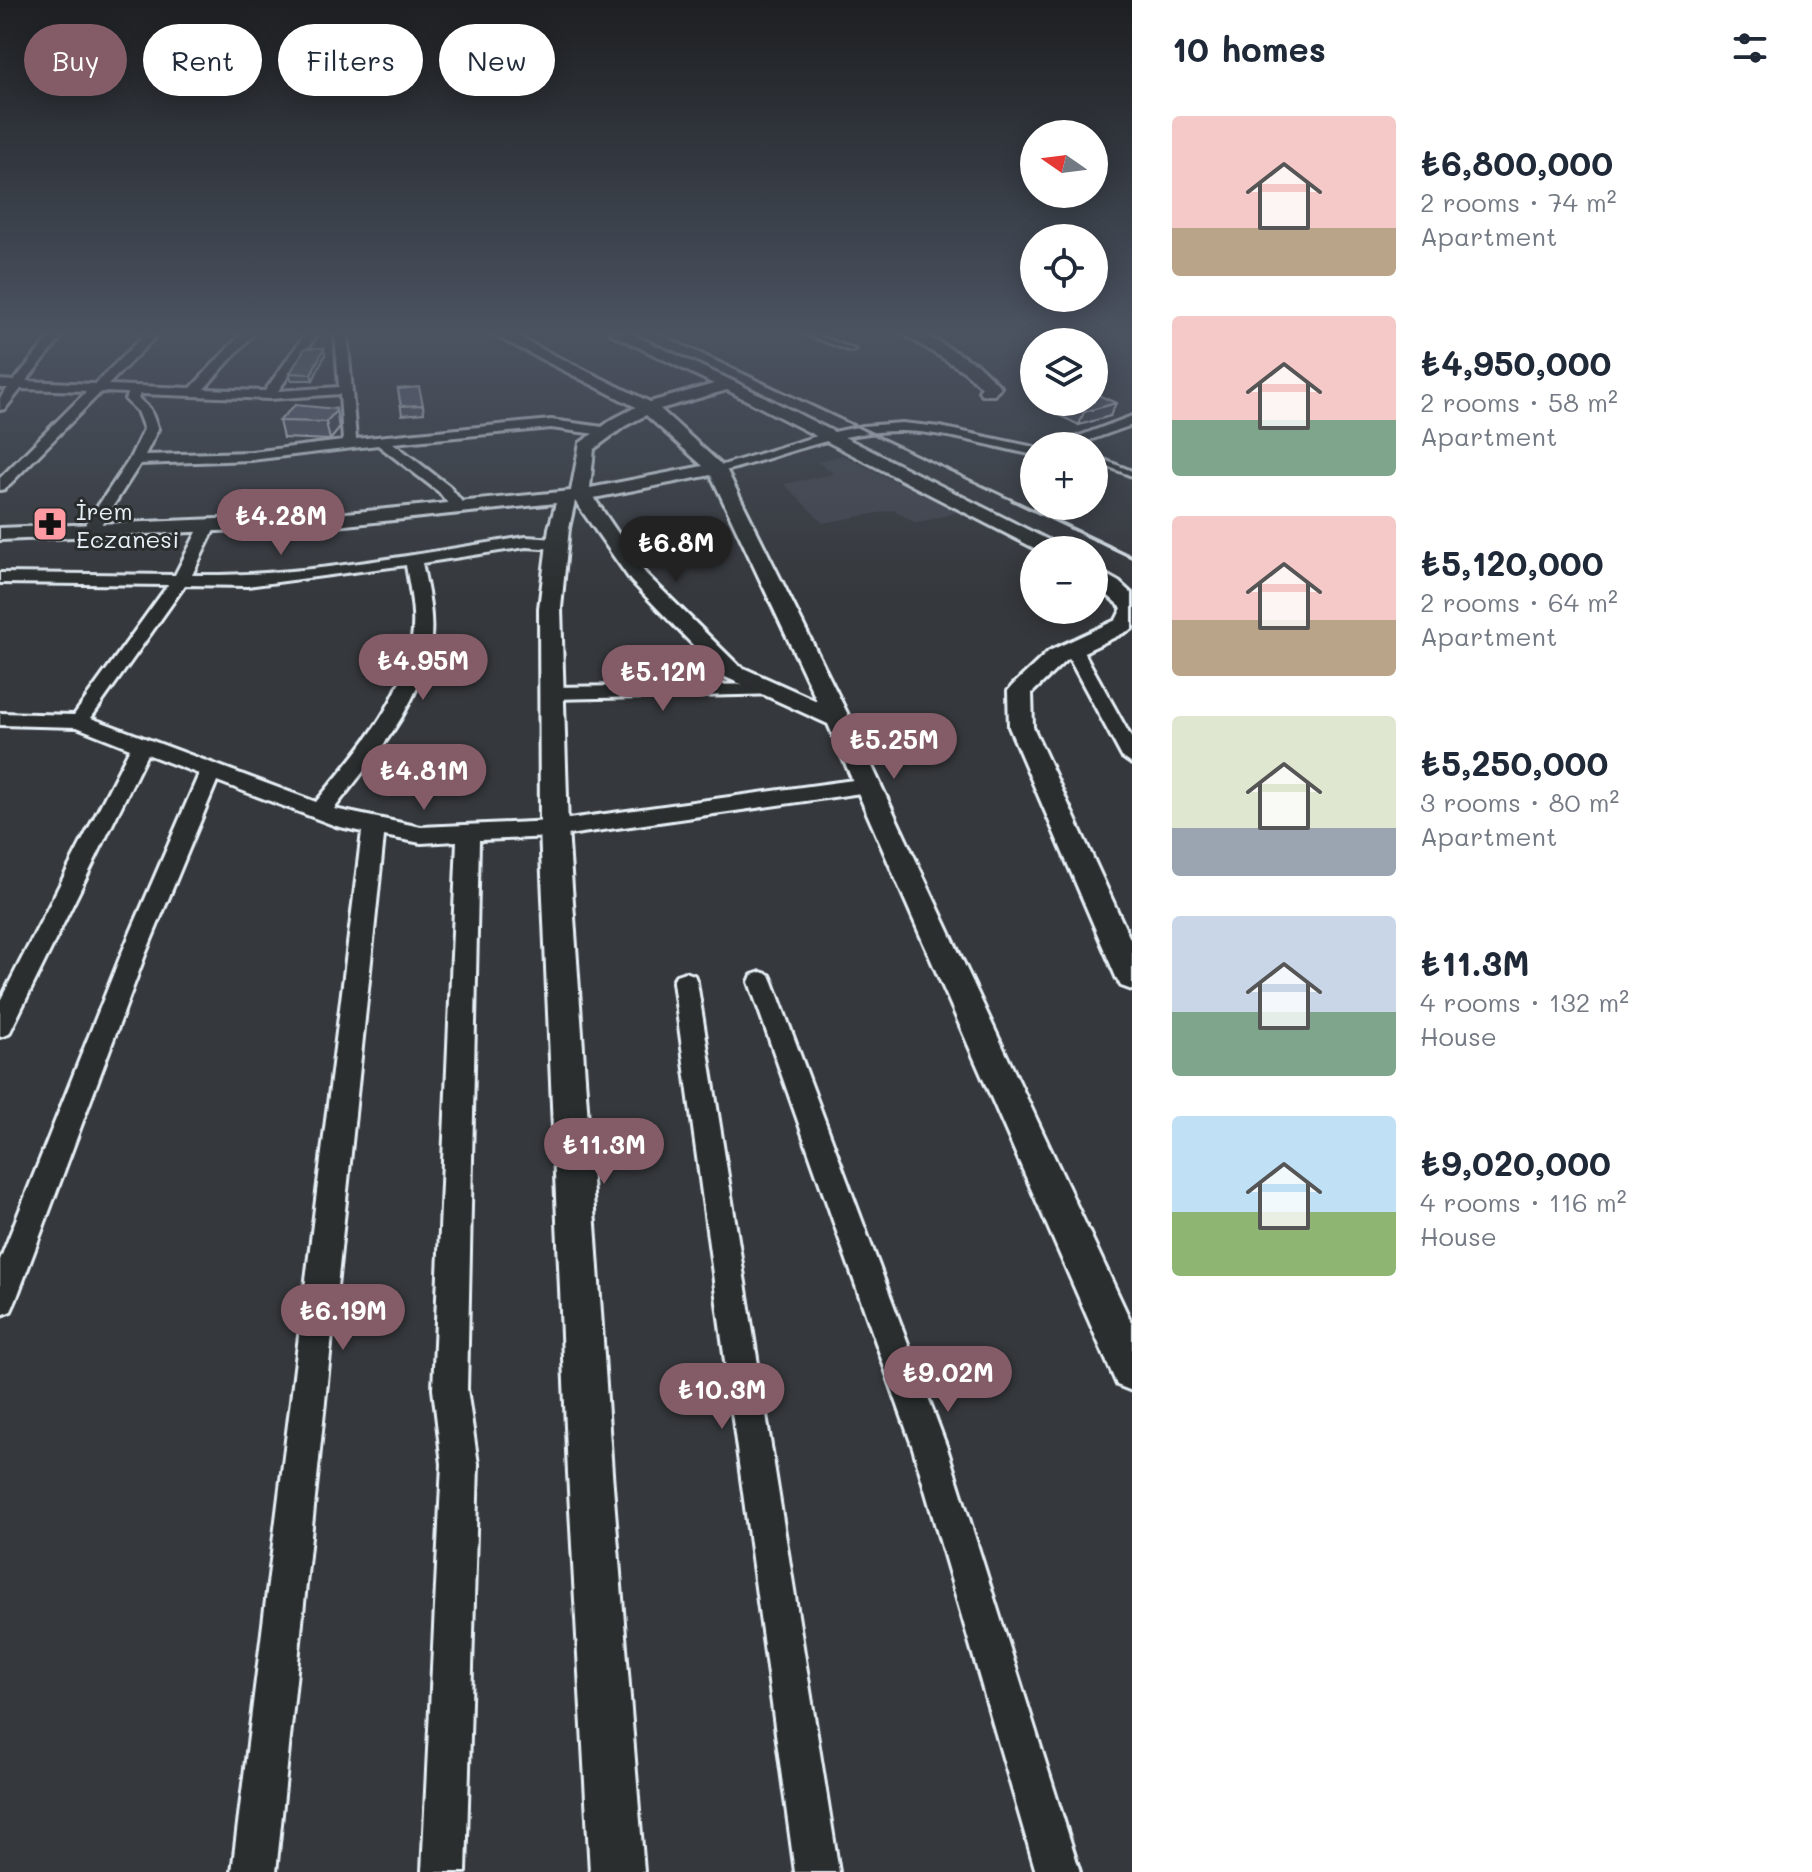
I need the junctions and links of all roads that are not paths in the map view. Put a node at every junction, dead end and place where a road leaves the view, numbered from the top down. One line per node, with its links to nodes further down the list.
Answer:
1 (68, 420): 18 (street)
2 (148, 420): 14 (street)
3 (348, 420): 12 (street)
4 (621, 420): 8 (street)
5 (662, 420): 16 (street)
6 (799, 420): 10 (street)
7 (1131, 420): 9 (street)
8 (603, 431): 11 (street); 19 (street)
9 (1099, 432)
10 (832, 437): 13 (street); 16 (street); 24 (street)
11 (381, 440): 12 (street); 20 (street)
12 (350, 444): 14 (street)
13 (1020, 449)
14 (136, 460): 22 (street)
15 (1108, 464): 17 (lane)
16 (717, 469): 19 (street); 37 (street)
17 (1132, 474)
18 (0, 486)
19 (575, 496): 20 (street); 25 (street); 34 (street)
20 (458, 507): 21 (street)
21 (208, 526): 22 (street); 28 (street)
22 (89, 531): 23 (street)
23 (0, 535)
24 (1026, 536)
25 (557, 544): 26 (street); 35 (street)
26 (413, 560): 28 (street); 43 (street)
27 (0, 578): 28 (street)
28 (179, 581): 38 (street)
29 (1108, 583): 30 (street)
30 (1112, 586): 31 (street); 32 (street)
31 (1132, 597)
32 (1132, 608): 33 (street)
33 (1073, 649): 40 (street); 47 (street)
34 (774, 690): 35 (street); 37 (street)
35 (552, 693): 45 (street)
36 (0, 719): 38 (street)
37 (838, 719): 42 (street)
38 (79, 721): 39 (street)
39 (142, 744): 41 (street); 50 (street)
40 (1132, 757)
41 (211, 770): 43 (street); 51 (street)
42 (868, 785): 45 (street); 52 (street)
43 (320, 812): 44 (street)
44 (374, 826): 46 (street); 53 (street)
45 (554, 829): 46 (street); 55 (street)
46 (468, 833): 54 (street)
47 (1132, 977)
48 (685, 982): 56 (street)
49 (761, 982): 57 (street)
50 (0, 1026)
51 (0, 1300)
52 (1132, 1370)
53 (254, 1872)
54 (444, 1872)
55 (617, 1872)
56 (817, 1872)
57 (1058, 1872)

